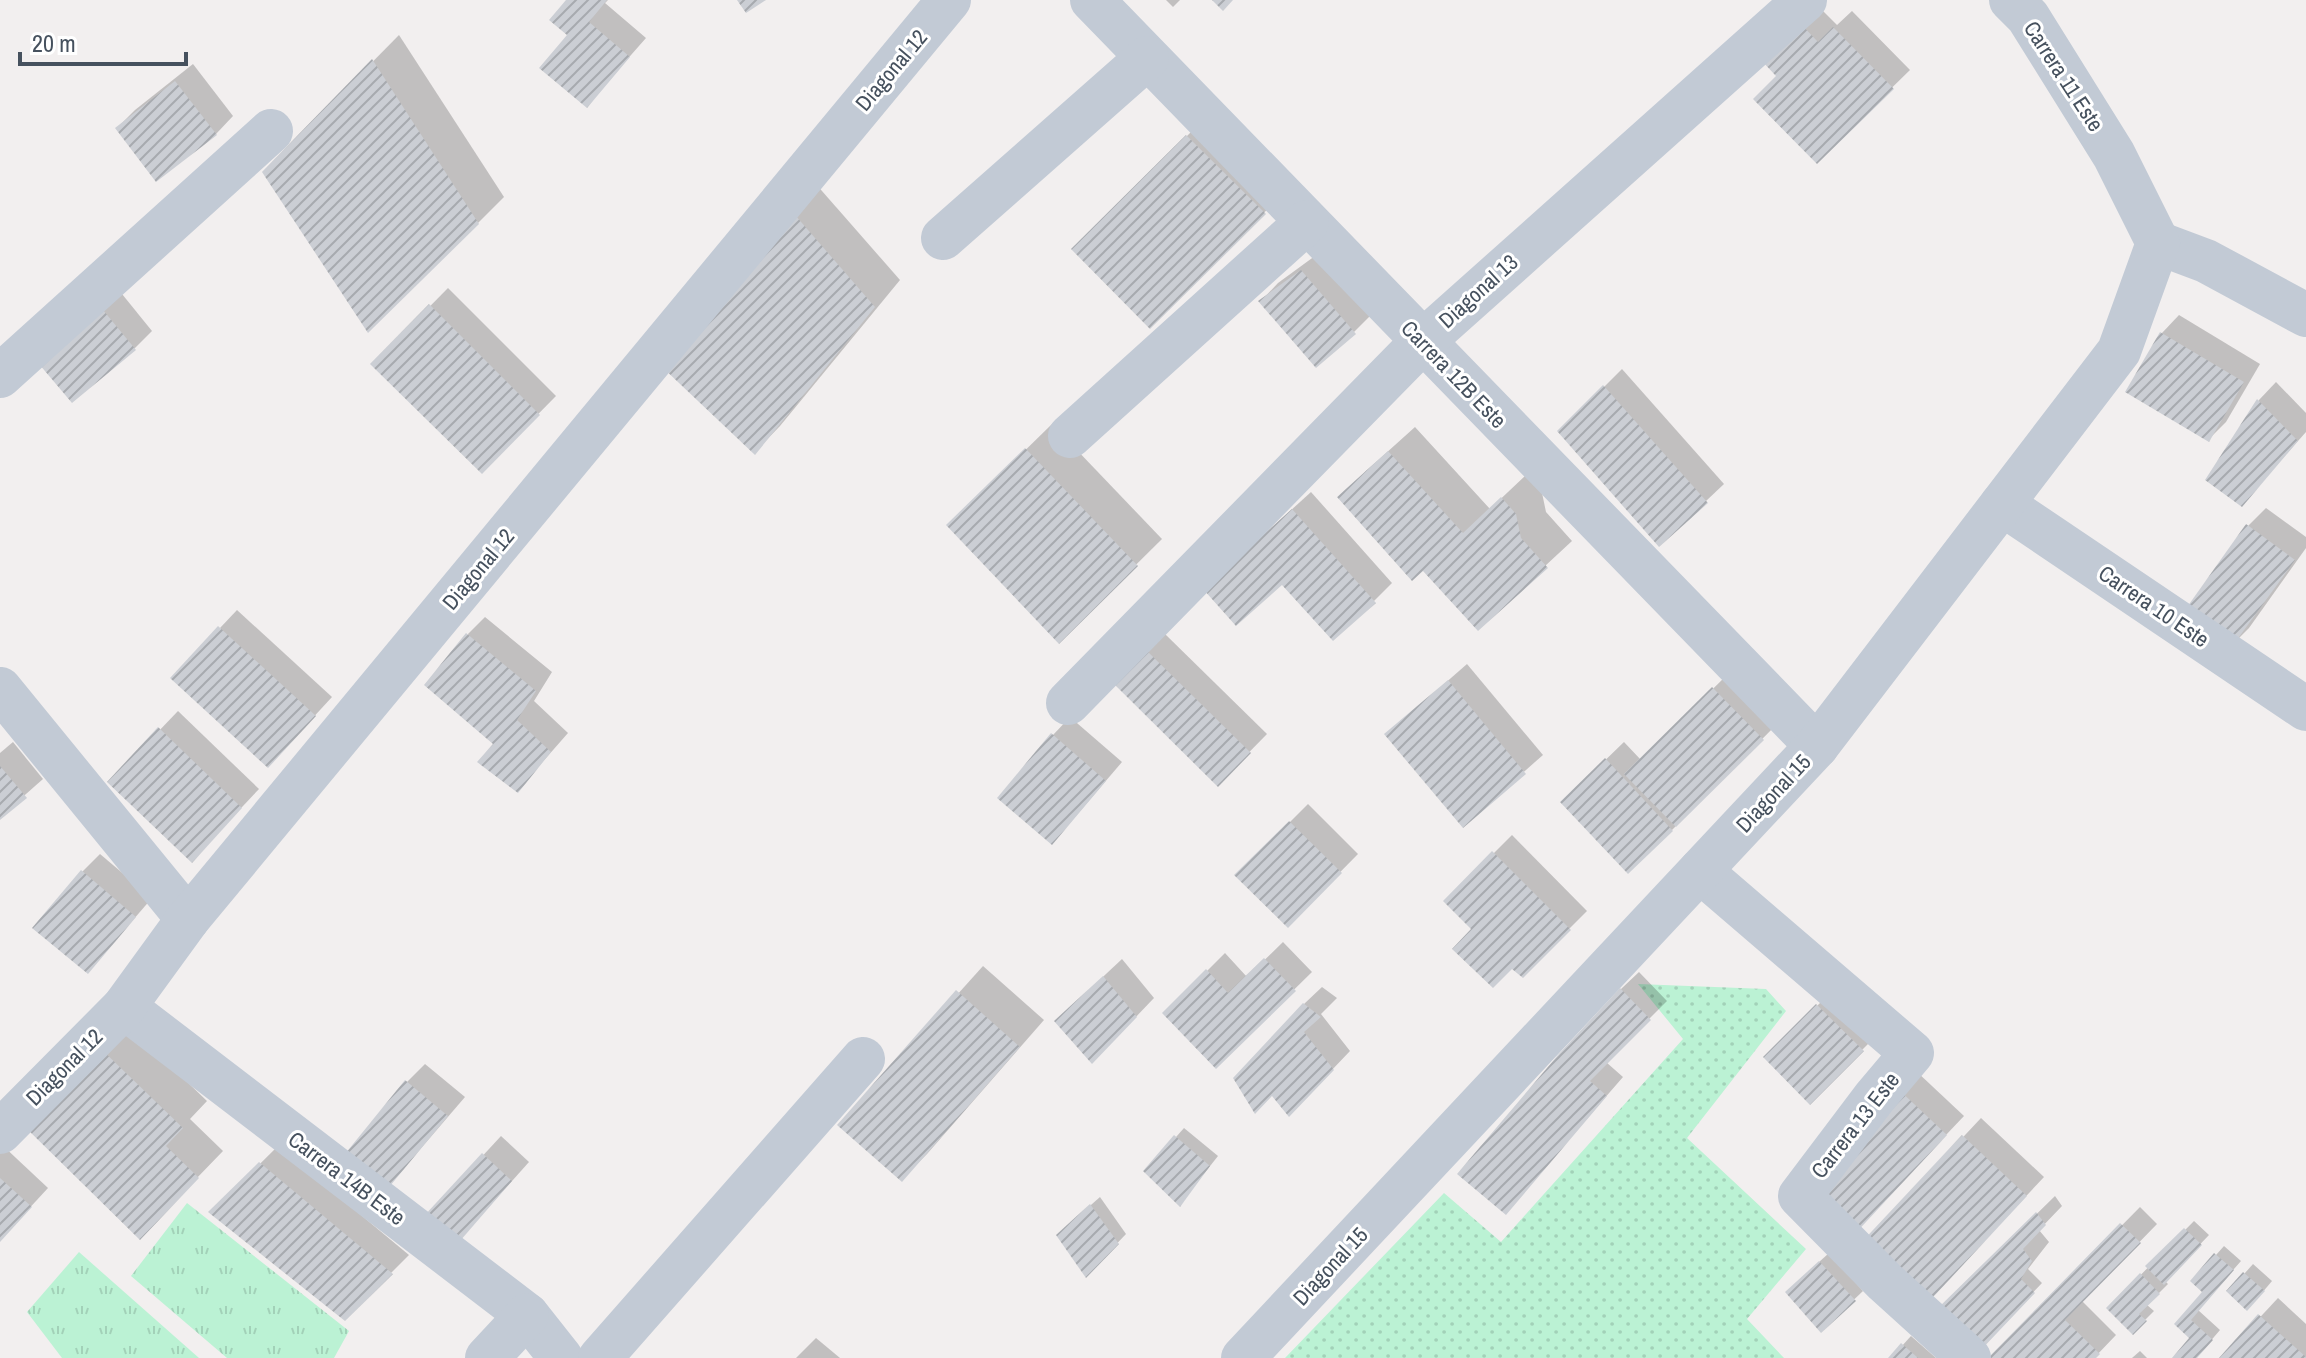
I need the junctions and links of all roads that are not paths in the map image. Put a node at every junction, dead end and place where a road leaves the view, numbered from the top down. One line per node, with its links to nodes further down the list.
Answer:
1 (949, 0): 20 (street, Diagonal 12)
2 (1092, 0): 5 (street, Carrera 12B Este)
3 (1805, 0): 11 (street, Diagonal 13)
4 (2011, 0): 9 (street, Carrera 11 Este)
5 (1147, 58): 7 (street, Carrera 12B Este); 8 (street)
6 (271, 131): 12 (street)
7 (1307, 222): 11 (street, Carrera 12B Este); 13 (street)
8 (943, 238)
9 (2158, 243): 10 (street); 14 (street, Diagonal 15)
10 (2306, 315)
11 (1422, 342): 16 (street, Diagonal 13); 18 (street, Carrera 12B Este)
12 (0, 376)
13 (1070, 436)
14 (2002, 504): 17 (street, Carrera 10 Este); 18 (street, Diagonal 15)
15 (0, 689): 20 (street)
16 (1068, 703)
17 (2306, 709)
18 (1817, 746): 19 (street, Diagonal 15)
19 (1700, 871): 28 (street, Diagonal 15); 29 (street, Carrera 13 Este)
20 (188, 919): 21 (street, Diagonal 12)
21 (124, 1007): 23 (street, Diagonal 12); 24 (street, Carrera 14B Este)
22 (863, 1059): 27 (street)
23 (0, 1132)
24 (527, 1315): 25 (street); 26 (street, Carrera 14B Este)
25 (487, 1358)
26 (561, 1358)
27 (600, 1358)
28 (1243, 1358)
29 (1969, 1358)

